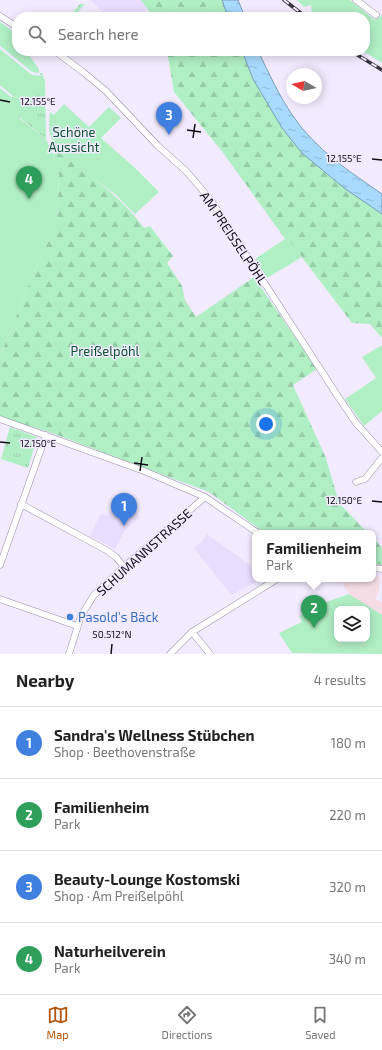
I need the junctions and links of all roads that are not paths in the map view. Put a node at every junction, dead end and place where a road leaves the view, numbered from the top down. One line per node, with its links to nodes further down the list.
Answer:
1 (356, 0): 2 (street)
2 (376, 15)
3 (0, 16): 4 (street)
4 (12, 24)
5 (62, 56): 8 (street, AM PREISSELPÖHL)
6 (0, 419): 7 (street)
7 (46, 435): 11 (street); 12 (street)
8 (382, 452)
9 (382, 458): 10 (street)
10 (356, 482)
11 (205, 497): 13 (street); 16 (street, SCHUMANNSTRASSE)
12 (21, 504): 14 (street); 16 (street)
13 (254, 530)
14 (3, 549): 15 (street)
15 (0, 565)
16 (124, 567): 19 (street, SCHUMANNSTRASSE)
17 (272, 582): 20 (street)
18 (0, 599): 19 (street)
19 (77, 626): 21 (street, SCHUMANNSTRASSE)
20 (192, 632): 22 (street); 23 (street)
21 (69, 654)
22 (170, 654)
23 (210, 654)

